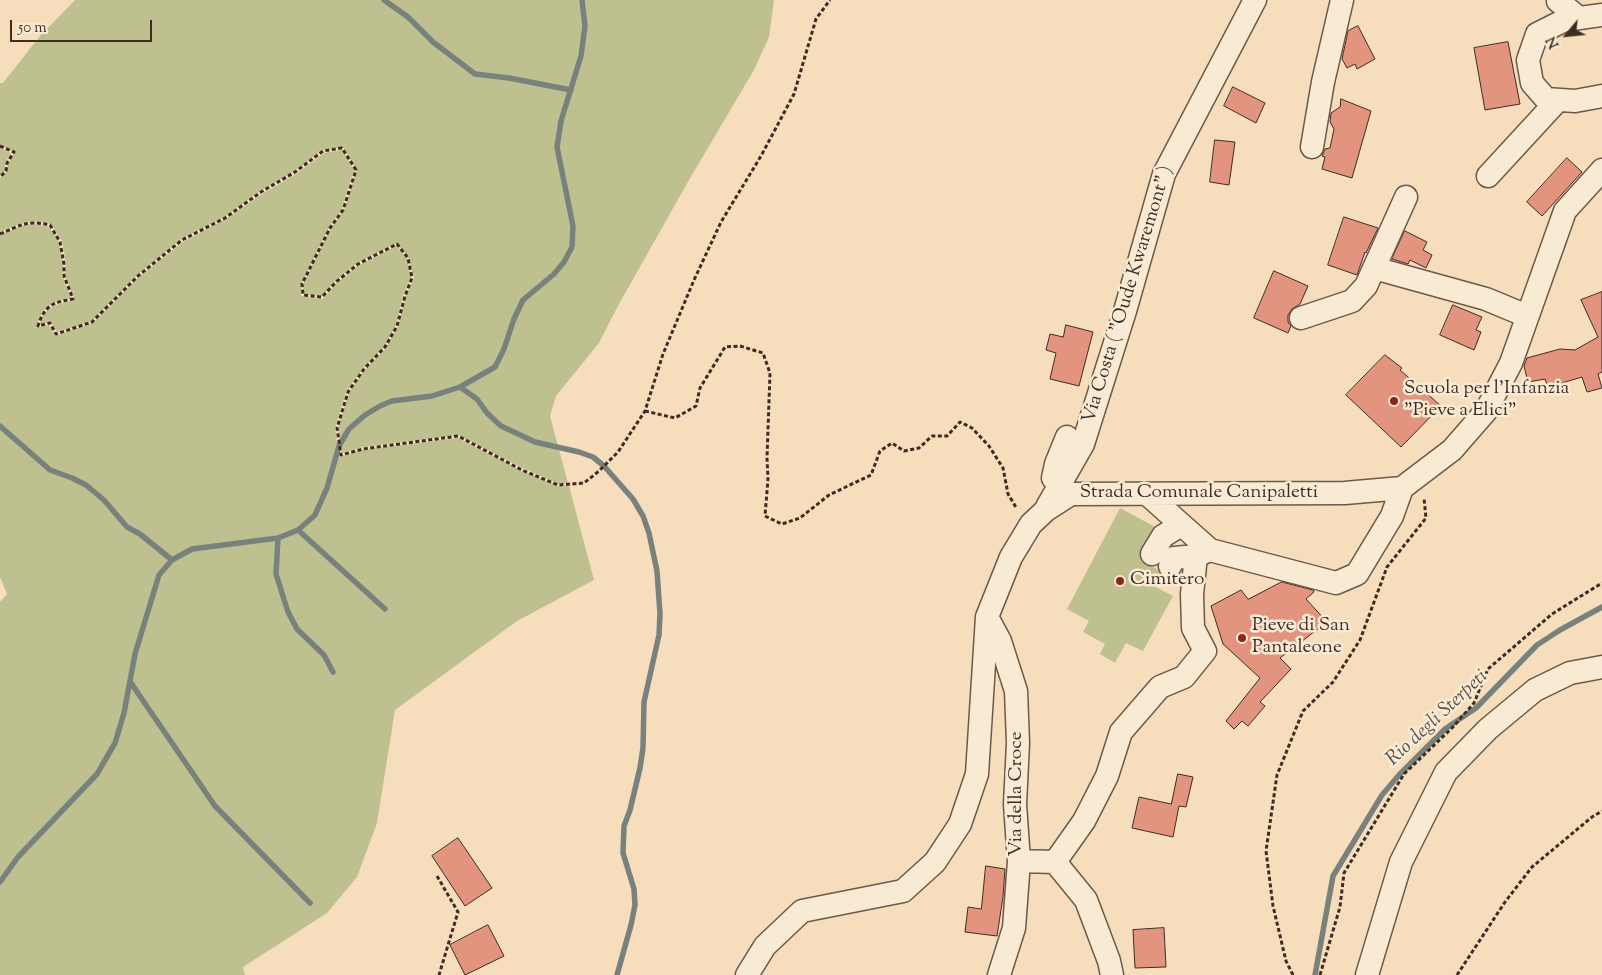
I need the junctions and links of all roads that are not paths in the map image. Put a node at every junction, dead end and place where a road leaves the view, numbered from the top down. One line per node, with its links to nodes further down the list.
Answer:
1 (1255, 0): 18 (street, Via Costa ( "Oude Kwaremont" ))
2 (1342, 0): 8 (street)
3 (1558, 1): 5 (street)
4 (1602, 15): 5 (street)
5 (1579, 18): 7 (street)
6 (1602, 96): 7 (street)
7 (1558, 100): 10 (street)
8 (1312, 147)
9 (1602, 170): 13 (street)
10 (1488, 176)
11 (1406, 197): 12 (street)
12 (1374, 268): 13 (street); 14 (street)
13 (1528, 316): 16 (street)
14 (1301, 318)
15 (1067, 437): 18 (street)
16 (1408, 484): 17 (street, Strada Comunale Canipaletti); 20 (street)
17 (1147, 494): 18 (street, Strada Comunale Canipaletti); 19 (street)
18 (1046, 510): 21 (street, Strada Comunale Canipaletti)
19 (1181, 525): 20 (street); 20 (street)
20 (1203, 553): 24 (street)
21 (987, 617): 23 (street, Via della Croce); 25 (street, Strada Comunale Canipaletti)
22 (1602, 667): 28 (street)
23 (1018, 861): 24 (street); 26 (street, Via della Croce)
24 (1055, 862): 27 (street)
25 (747, 975)
26 (999, 975)
27 (1112, 975)
28 (1367, 975)

